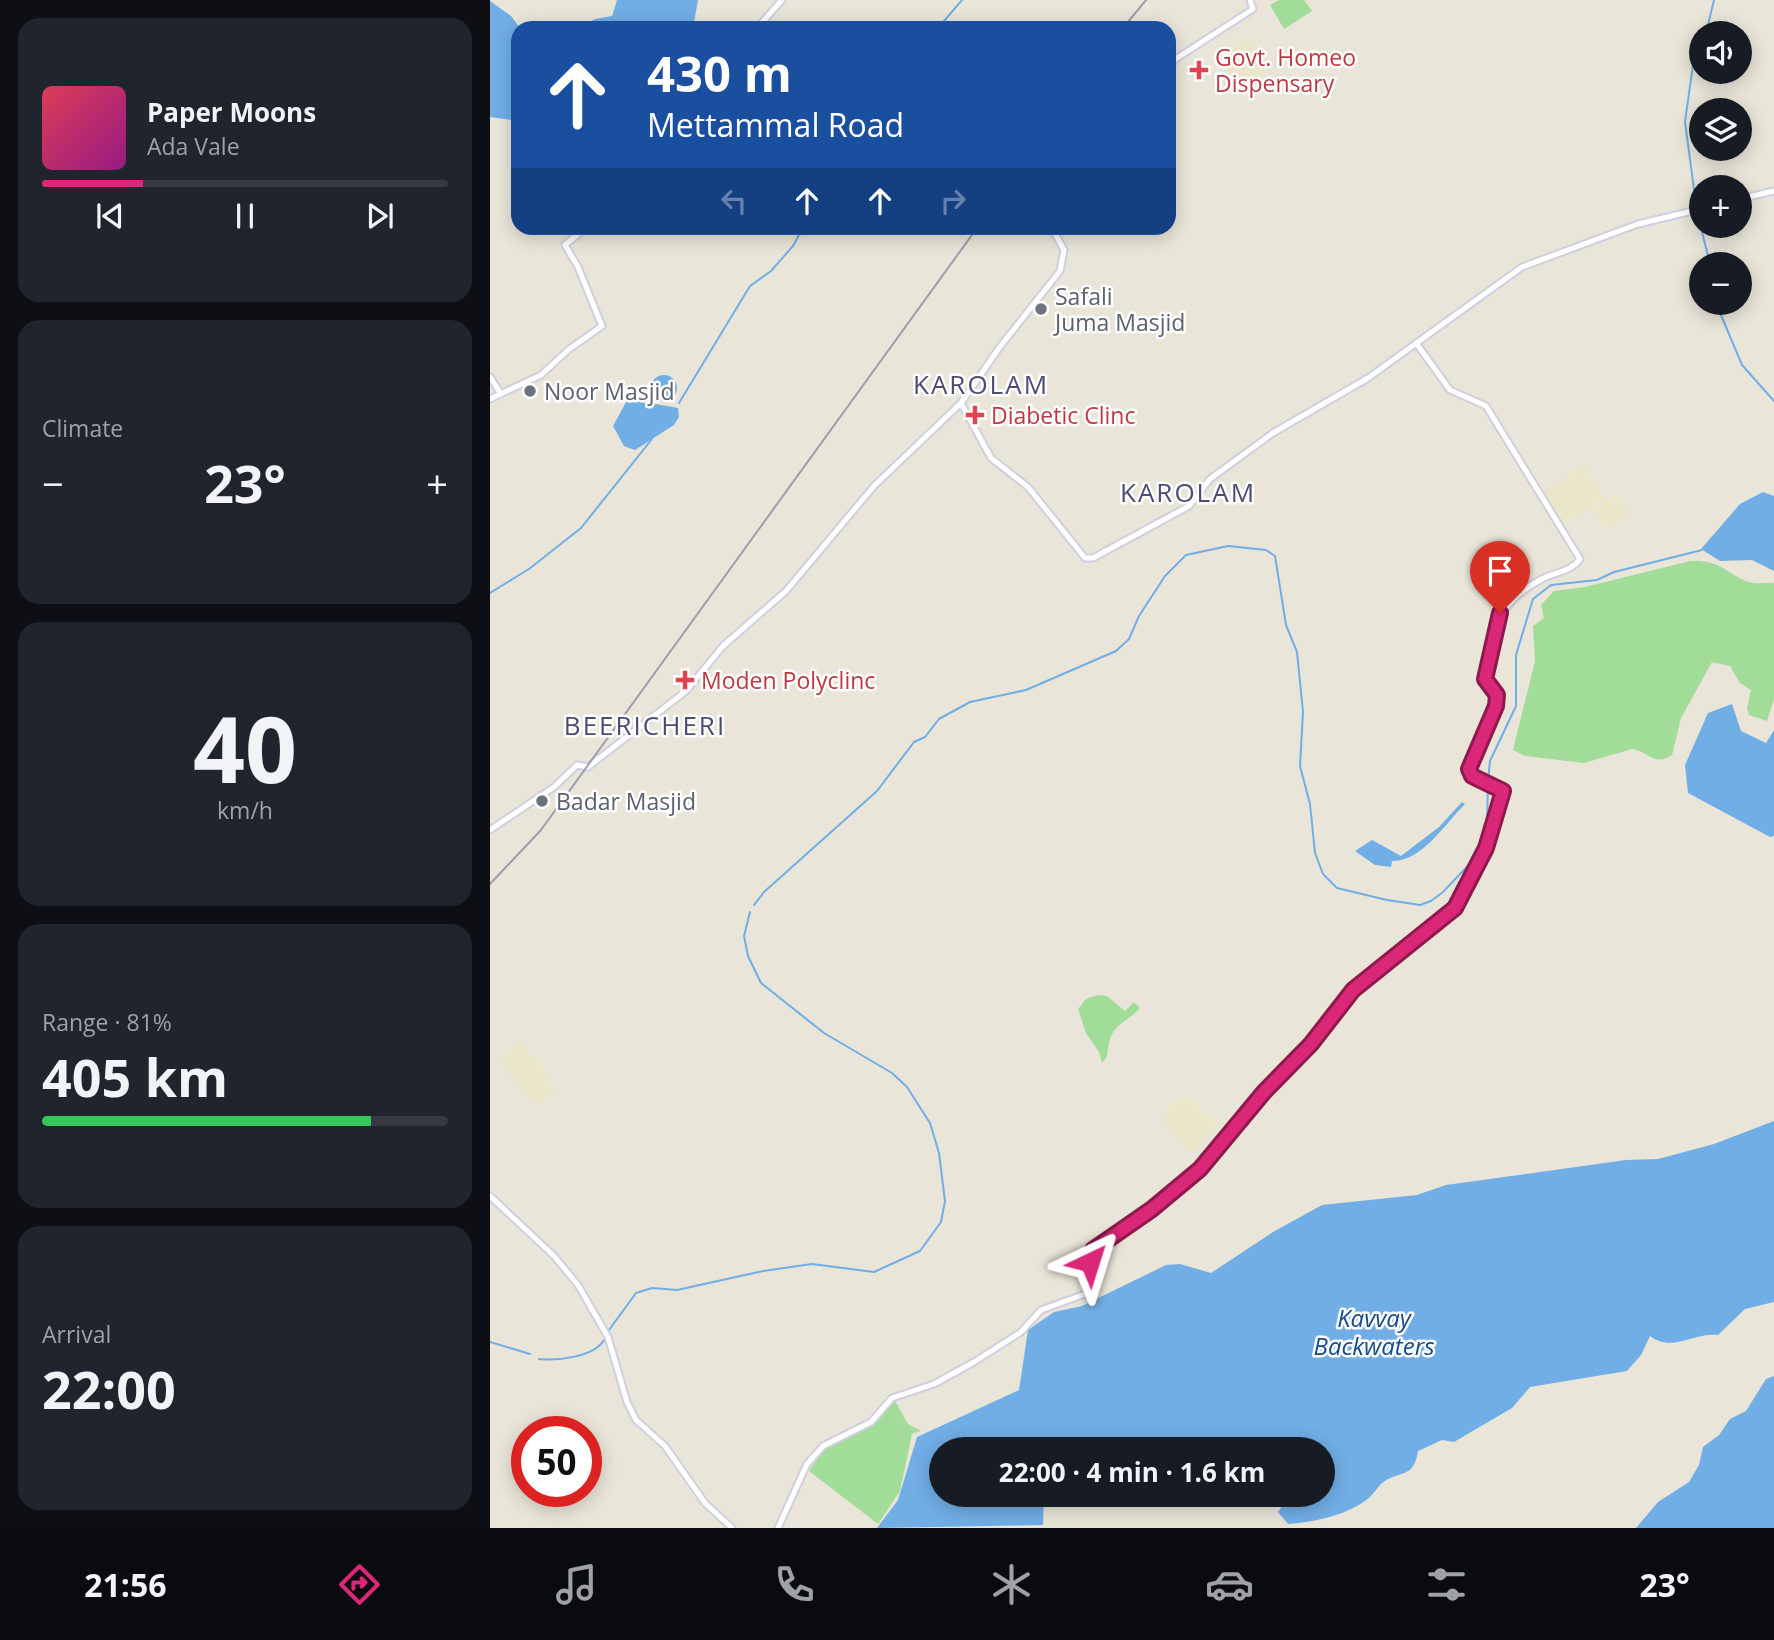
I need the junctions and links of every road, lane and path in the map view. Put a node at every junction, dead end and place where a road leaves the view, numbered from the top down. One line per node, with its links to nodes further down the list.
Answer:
1 (782, 0): 3 (main road)
2 (1250, 0): 4 (main road)
3 (763, 21)
4 (1176, 59)
5 (1774, 191): 6 (main road)
6 (1752, 196)
7 (1689, 212): 10 (main road)
8 (577, 235): 12 (main road)
9 (1056, 235): 14 (main road)
10 (1416, 343): 14 (main road); 18 (main road)
11 (490, 377): 12 (main road)
12 (501, 394): 13 (main road)
13 (490, 399)
14 (961, 403): 15 (main road)
15 (490, 830)
16 (490, 1196): 17 (main road)
17 (732, 1528)
18 (778, 1528)

